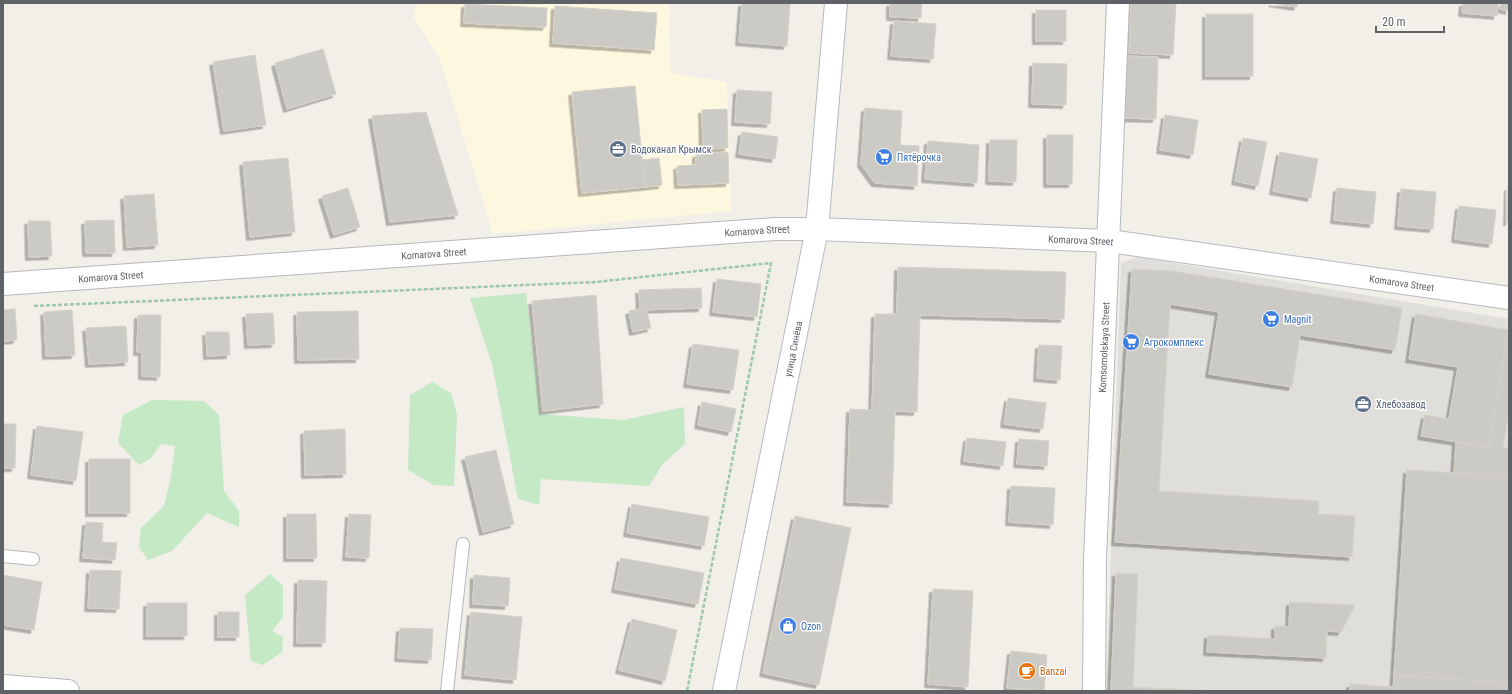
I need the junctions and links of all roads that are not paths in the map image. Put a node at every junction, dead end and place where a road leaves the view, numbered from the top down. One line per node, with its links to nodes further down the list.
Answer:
1 (836, 3): 3 (street, улица Синёва)
2 (1118, 3): 4 (street, Komsomolskaya Street)
3 (817, 229): 4 (street, Komarova Street); 5 (street, Komarova Street); 13 (street, улица Синёва)
4 (1109, 241): 6 (street, Komarova Street); 14 (street, Komsomolskaya Street)
5 (3, 284)
6 (1509, 298)
7 (463, 544): 12 (lane)
8 (3, 556): 9 (lane)
9 (33, 558)
10 (3, 686): 11 (street)
11 (68, 691)
12 (447, 691)
13 (724, 691)
14 (1094, 691)

